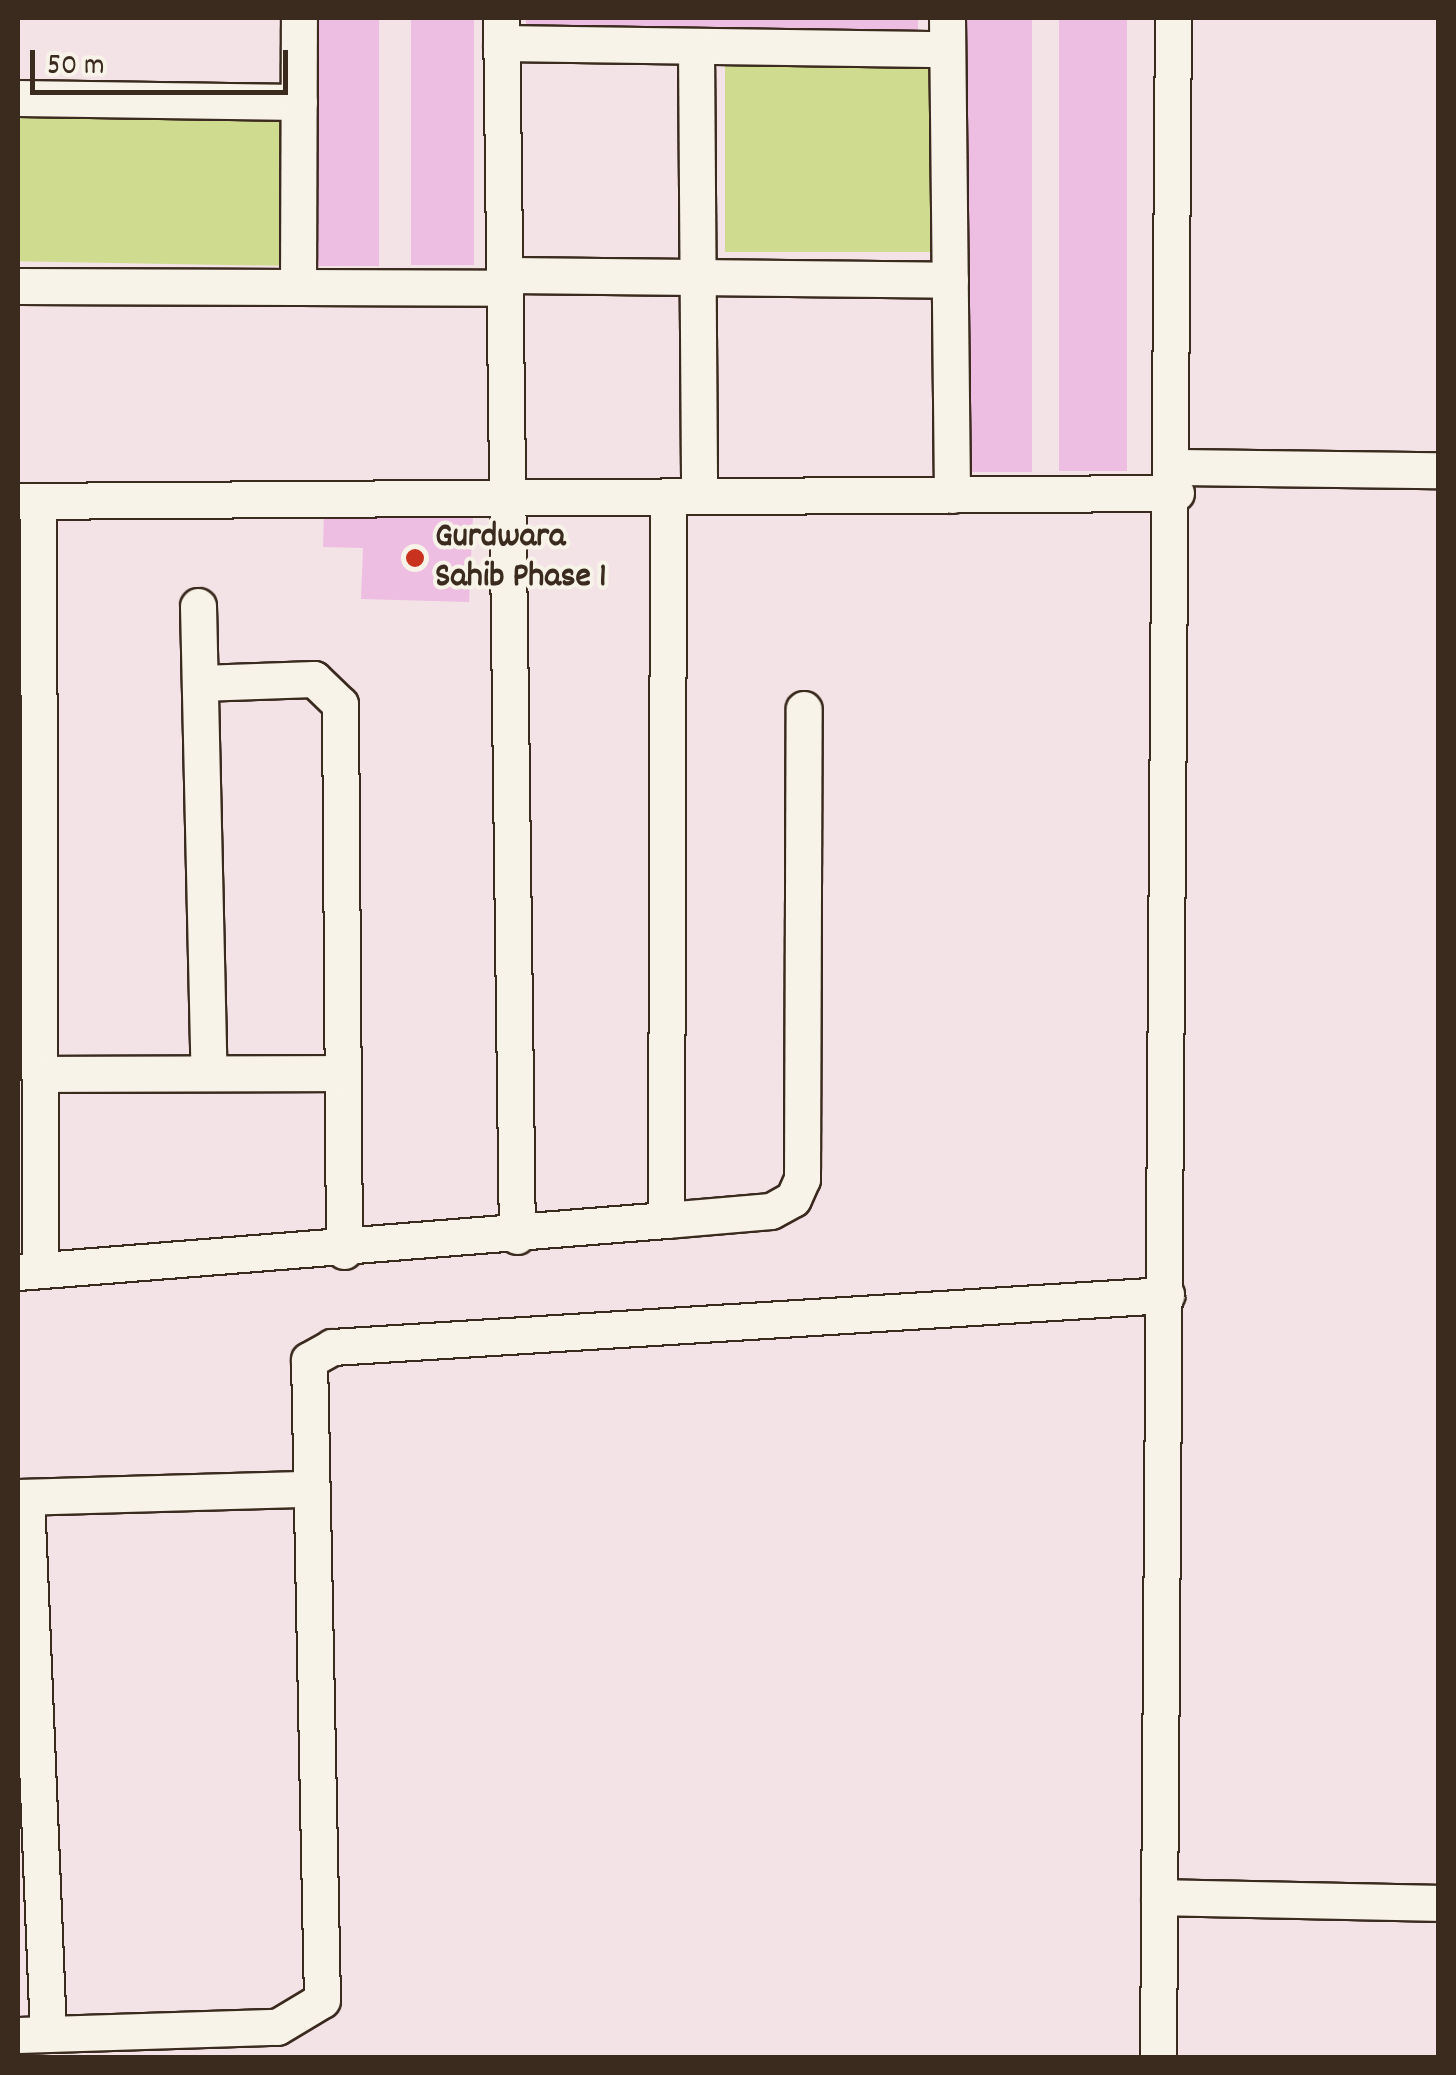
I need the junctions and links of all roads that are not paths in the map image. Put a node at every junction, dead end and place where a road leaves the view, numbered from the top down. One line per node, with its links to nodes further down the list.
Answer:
1 (300, 18): 7 (street)
2 (1172, 18): 14 (street)
3 (501, 30): 5 (street); 10 (street)
4 (947, 33): 5 (street); 9 (street)
5 (696, 46): 8 (street)
6 (18, 98): 7 (street)
7 (299, 102): 12 (street)
8 (697, 277): 9 (street); 10 (street); 16 (street)
9 (950, 280): 15 (street)
10 (506, 281): 12 (street); 17 (street)
11 (18, 286): 12 (street)
12 (298, 288)
13 (1438, 470): 14 (street)
14 (1176, 480): 15 (street); 30 (street)
15 (952, 496): 16 (street)
16 (684, 498): 17 (street); 26 (street)
17 (509, 500): 18 (street); 27 (street)
18 (28, 501): 20 (street)
19 (198, 606): 21 (street)
20 (28, 679): 24 (street)
21 (200, 683): 23 (street); 25 (street)
22 (804, 709): 26 (street)
23 (342, 1073): 25 (street); 28 (street)
24 (40, 1074): 25 (street); 29 (street)
25 (209, 1074)
26 (666, 1220): 27 (street)
27 (517, 1236): 28 (street)
28 (344, 1251): 29 (street)
29 (29, 1271)
30 (1166, 1295): 31 (street); 34 (street)
31 (310, 1489): 32 (street); 36 (street)
32 (22, 1497): 33 (street)
33 (28, 1823): 36 (street)
34 (1159, 1897): 35 (street); 37 (street)
35 (1438, 1903)
36 (33, 2034)
37 (1158, 2058)

